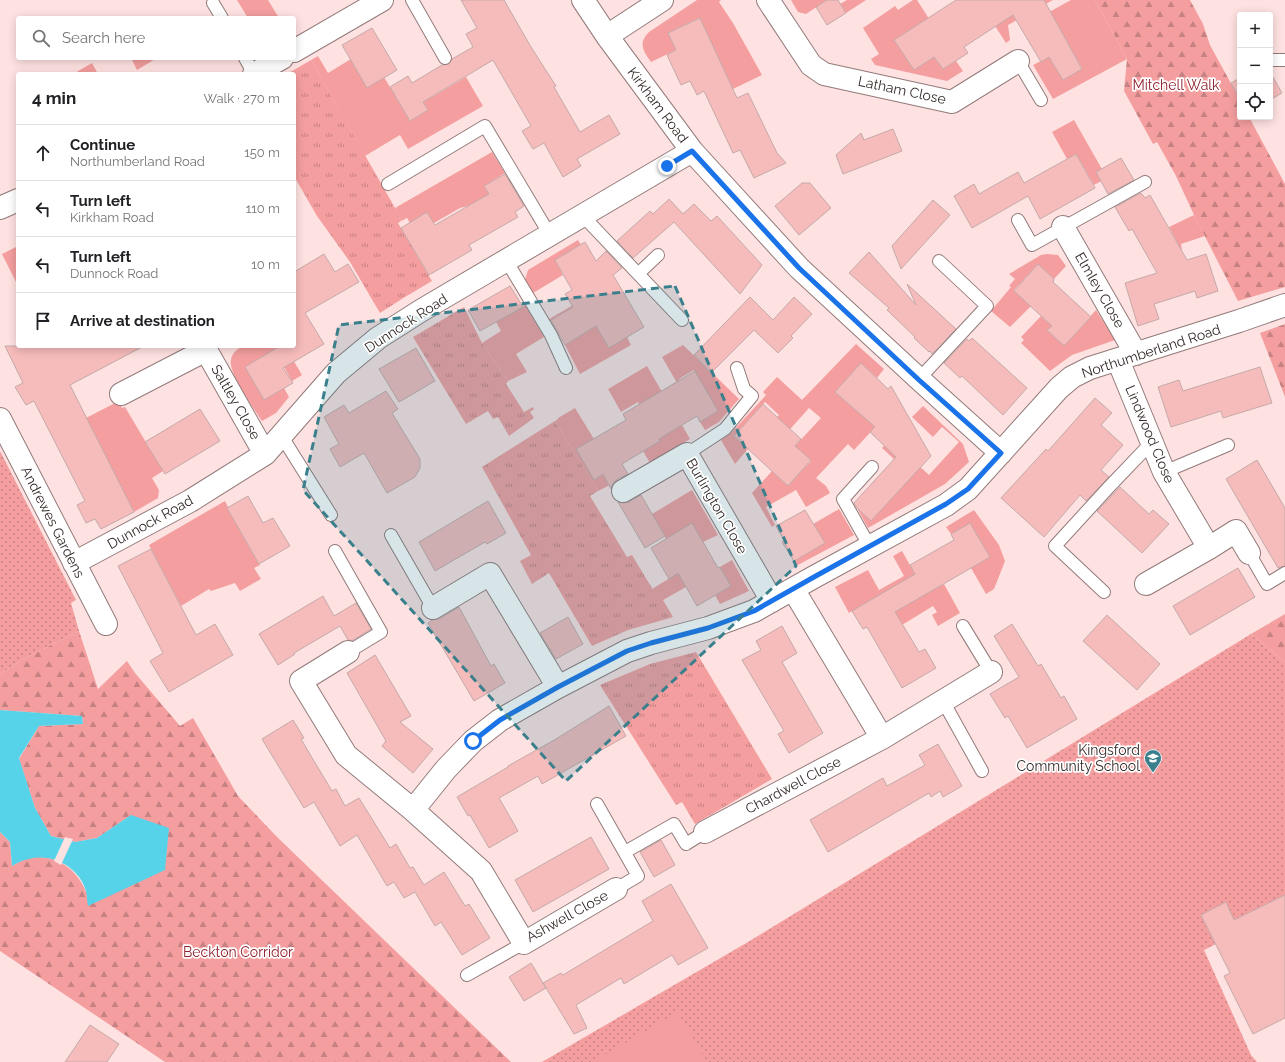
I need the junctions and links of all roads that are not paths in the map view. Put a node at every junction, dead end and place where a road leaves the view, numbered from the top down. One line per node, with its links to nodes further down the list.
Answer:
1 (382, 0): 9 (street)
2 (412, 0): 10 (lane)
3 (583, 0): 8 (street, Kirkham Road)
4 (662, 0): 8 (street)
5 (768, 0): 15 (street, Latham Close)
6 (213, 3): 7 (lane)
7 (221, 16)
8 (607, 36): 19 (street, Kirkham Road)
9 (296, 50)
10 (445, 58)
11 (246, 60): 16 (lane)
12 (278, 60): 17 (street)
13 (1273, 60): 14 (lane)
14 (1285, 60)
15 (1018, 61): 18 (lane, Latham Close)
16 (253, 72)
17 (258, 72)
18 (1041, 100)
19 (692, 151): 24 (street, Dunnock Road); 38 (street, Kirkham Road)
20 (1144, 182): 26 (lane)
21 (388, 184): 27 (lane)
22 (16, 201): 23 (street)
23 (0, 208)
24 (583, 216): 27 (street, Dunnock Road); 31 (lane)
25 (1018, 220): 26 (lane)
26 (1063, 227): 35 (street, Elmley Close)
27 (550, 235): 29 (street, Dunnock Road)
28 (658, 255): 31 (lane)
29 (506, 260): 36 (lane); 41 (street, Dunnock Road)
30 (938, 261): 38 (lane)
31 (638, 274): 33 (lane)
32 (1285, 305): 35 (street, Northumberland Road)
33 (682, 320)
34 (210, 348): 39 (street, Saltley Close); 45 (street, Saltley Close)
35 (1127, 357): 42 (street, Lindwood Close); 44 (street, Northumberland Road)
36 (566, 368)
37 (737, 368): 46 (lane)
38 (919, 380): 44 (street, Kirkham Road)
39 (121, 394)
40 (0, 420): 56 (street, Andrewes Gardens)
41 (281, 435): 45 (street, Dunnock Road); 50 (lane)
42 (1152, 442): 48 (street, Lindwood Close); 60 (lane)
43 (1228, 445): 48 (lane)
44 (1001, 453): 52 (street, Northumberland Road)
45 (266, 454): 56 (street, Dunnock Road)
46 (687, 454): 49 (street, Burlington Close); 61 (street, Burlington Close)
47 (872, 467): 52 (lane)
48 (1164, 472): 53 (street, Lindwood Close)
49 (623, 491)
50 (331, 516)
51 (390, 535): 62 (lane)
52 (870, 546): 59 (street, Northumberland Road)
53 (1208, 548): 55 (street); 58 (street)
54 (335, 551): 65 (lane)
55 (1249, 553): 57 (lane)
56 (74, 563): 63 (street, Andrewes Gardens)
57 (1285, 573)
58 (1146, 584)
59 (793, 589): 61 (street, Northumberland Road); 69 (street)
60 (1104, 592)
61 (772, 601): 67 (street, Northumberland Road)
62 (433, 608): 67 (street)
63 (106, 624)
64 (963, 626): 66 (lane)
65 (348, 652): 72 (street, Ashwell Close)
66 (991, 672): 68 (street, Chardwell Close)
67 (558, 687): 72 (street, Northumberland Road)
68 (943, 701): 69 (street, Chardwell Close); 70 (lane)
69 (882, 738): 73 (street, Chardwell Close)
70 (982, 771)
71 (597, 804): 74 (lane)
72 (413, 810): 76 (street, Ashwell Close)
73 (705, 832): 74 (lane)
74 (625, 852): 75 (lane)
75 (616, 889): 76 (street, Ashwell Close)
76 (524, 943): 77 (lane)
77 (467, 976)

